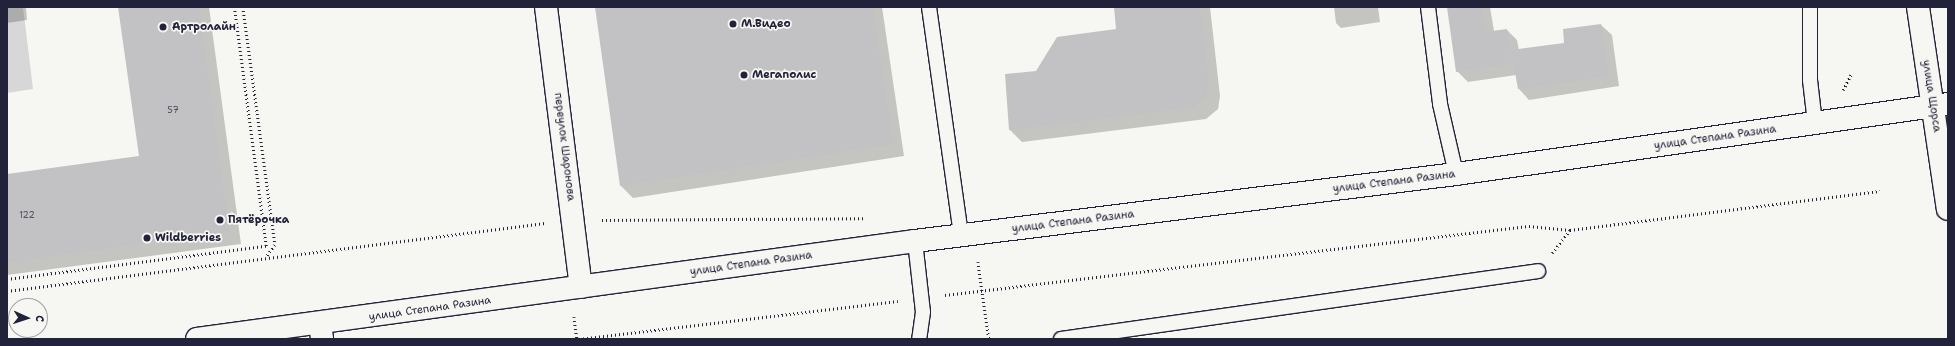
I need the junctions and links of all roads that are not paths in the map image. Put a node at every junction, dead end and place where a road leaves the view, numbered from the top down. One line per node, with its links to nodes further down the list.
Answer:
1 (546, 7): 13 (street, переулок Шаронова)
2 (929, 7): 10 (lane)
3 (1428, 7): 8 (lane)
4 (1810, 7): 7 (lane)
5 (1918, 7): 6 (street, улица Щорса)
6 (1941, 105): 7 (street, улица Степана Разина); 9 (street, улица Щорса)
7 (1814, 123): 8 (street, улица Степана Разина)
8 (1456, 174): 10 (street, улица Степана Разина)
9 (1948, 209)
10 (961, 236): 11 (street, улица Степана Разина)
11 (915, 241): 13 (street, улица Степана Разина); 15 (lane)
12 (1538, 271): 17 (lane)
13 (581, 287): 14 (street, улица Степана Разина)
14 (321, 331): 16 (street, улица Степана Разина)
15 (923, 336)
16 (197, 339)
17 (1061, 339)

